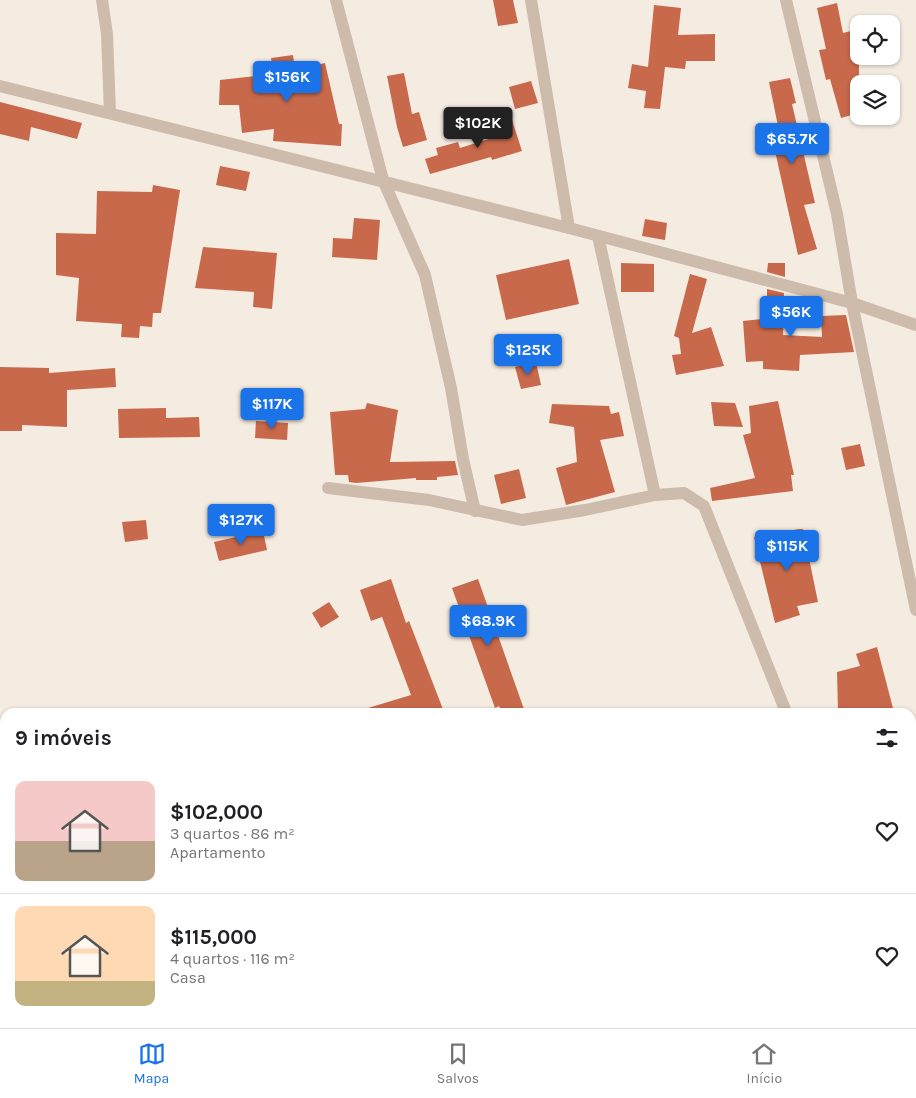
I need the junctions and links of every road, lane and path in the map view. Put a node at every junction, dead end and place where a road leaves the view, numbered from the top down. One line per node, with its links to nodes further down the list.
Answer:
1 (102, 0): 6 (street)
2 (336, 0): 7 (street)
3 (531, 0): 8 (street)
4 (786, 0): 10 (street)
5 (0, 86): 6 (street)
6 (110, 113): 7 (street)
7 (383, 180): 8 (street); 14 (street)
8 (569, 228): 9 (street)
9 (598, 236): 10 (street); 13 (street)
10 (852, 303): 11 (street); 15 (street)
11 (916, 325)
12 (328, 488): 14 (street)
13 (655, 495): 14 (street); 16 (street)
14 (475, 511)
15 (916, 610)
16 (784, 708)

